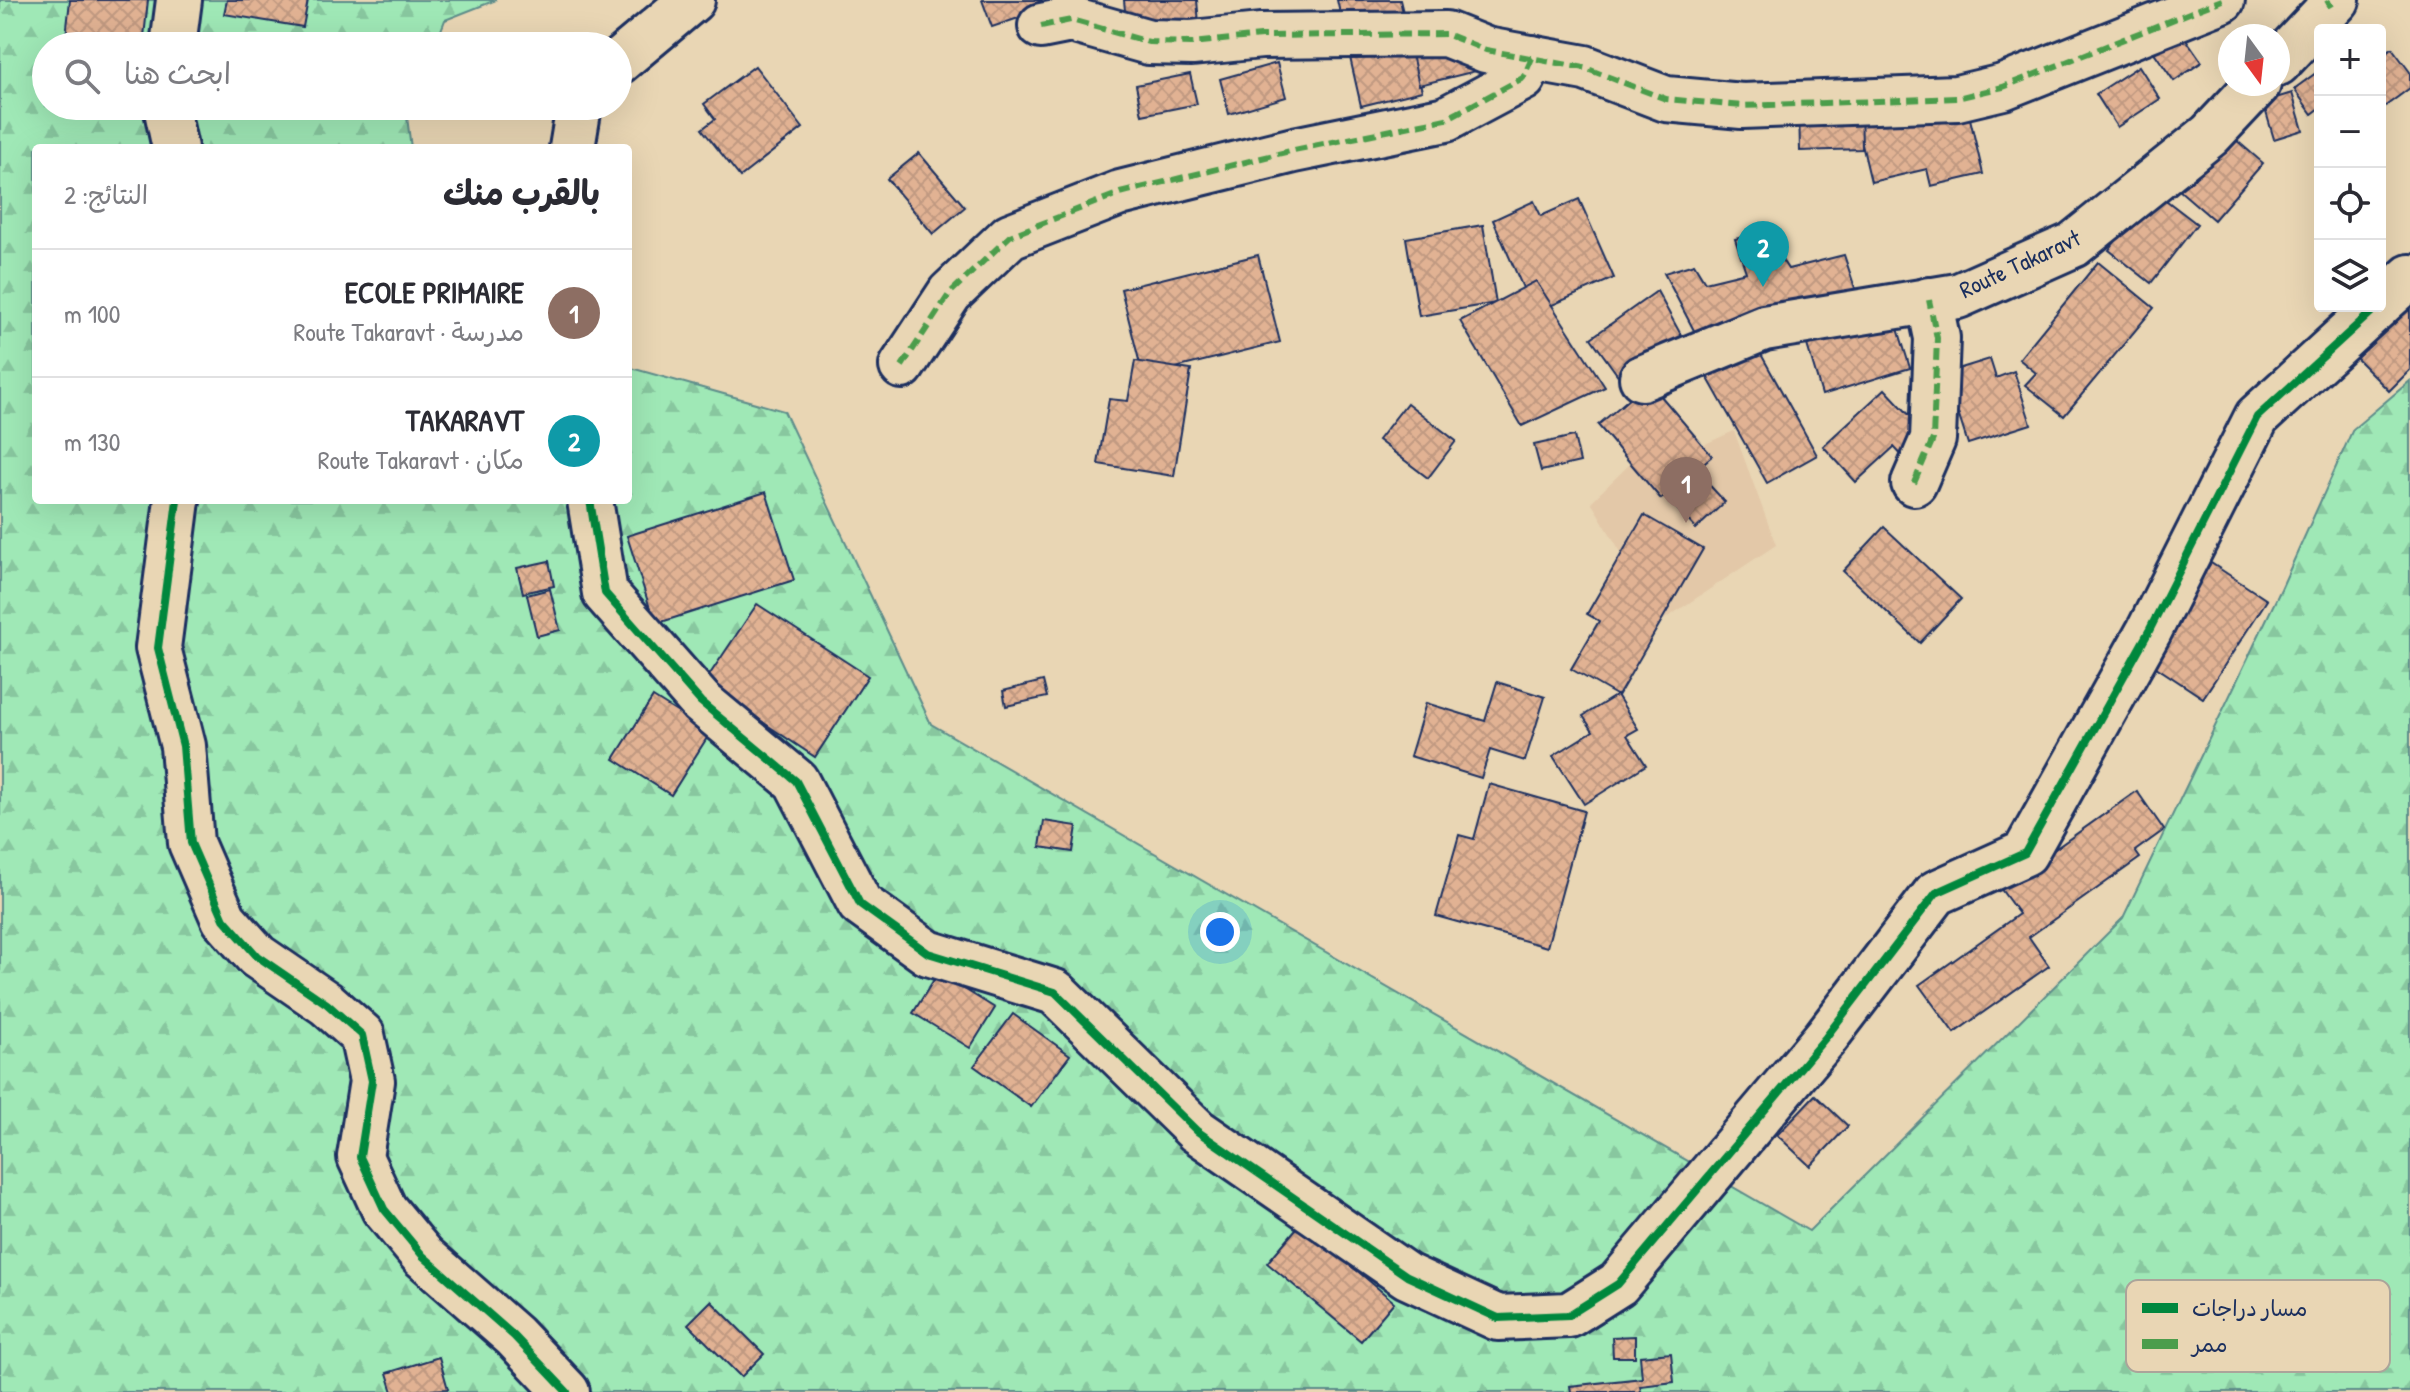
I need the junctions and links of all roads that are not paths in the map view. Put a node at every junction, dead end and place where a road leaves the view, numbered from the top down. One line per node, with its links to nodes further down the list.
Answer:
1 (179, 0): 6 (street)
2 (692, 0): 8 (street)
3 (2222, 0): 9 (street)
4 (2331, 2): 7 (street)
5 (1041, 26): 9 (street)
6 (175, 32)
7 (2290, 49)
8 (632, 50)
9 (1532, 58): 19 (street)
10 (2247, 96): 17 (street, Route Takaravt)
11 (169, 120): 13 (street)
12 (577, 120): 14 (street)
13 (174, 144)
14 (573, 144)
15 (2410, 277): 16 (street)
16 (2386, 299)
17 (1929, 300): 20 (street, Route Takaravt); 21 (street)
18 (2371, 312): 23 (street)
19 (902, 366)
20 (1642, 378)
21 (1914, 483)
22 (176, 504): 24 (street)
23 (591, 504)
24 (567, 1392)

